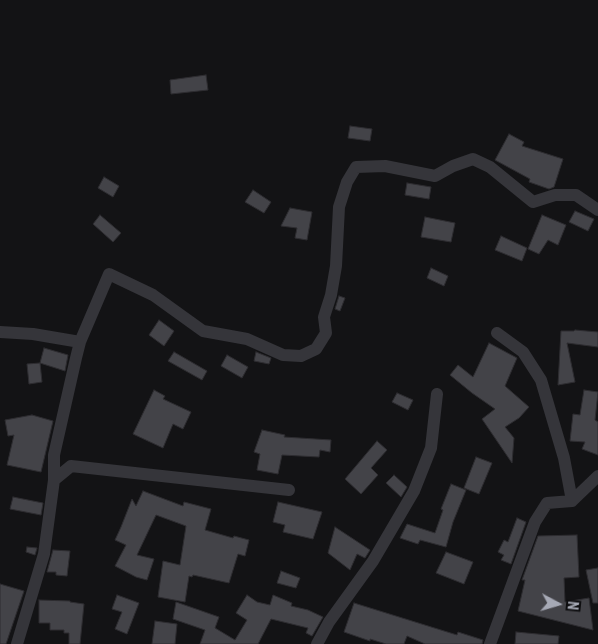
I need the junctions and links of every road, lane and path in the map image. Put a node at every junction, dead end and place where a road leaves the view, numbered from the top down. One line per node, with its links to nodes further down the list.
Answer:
1 (598, 210): 4 (street)
2 (0, 332): 4 (street)
3 (497, 333): 9 (street)
4 (80, 342): 7 (street)
5 (436, 394): 11 (street)
6 (598, 476): 9 (street)
7 (54, 480): 8 (street); 10 (street)
8 (289, 490)
9 (572, 501): 12 (street)
10 (17, 644)
11 (317, 644)
12 (490, 644)

